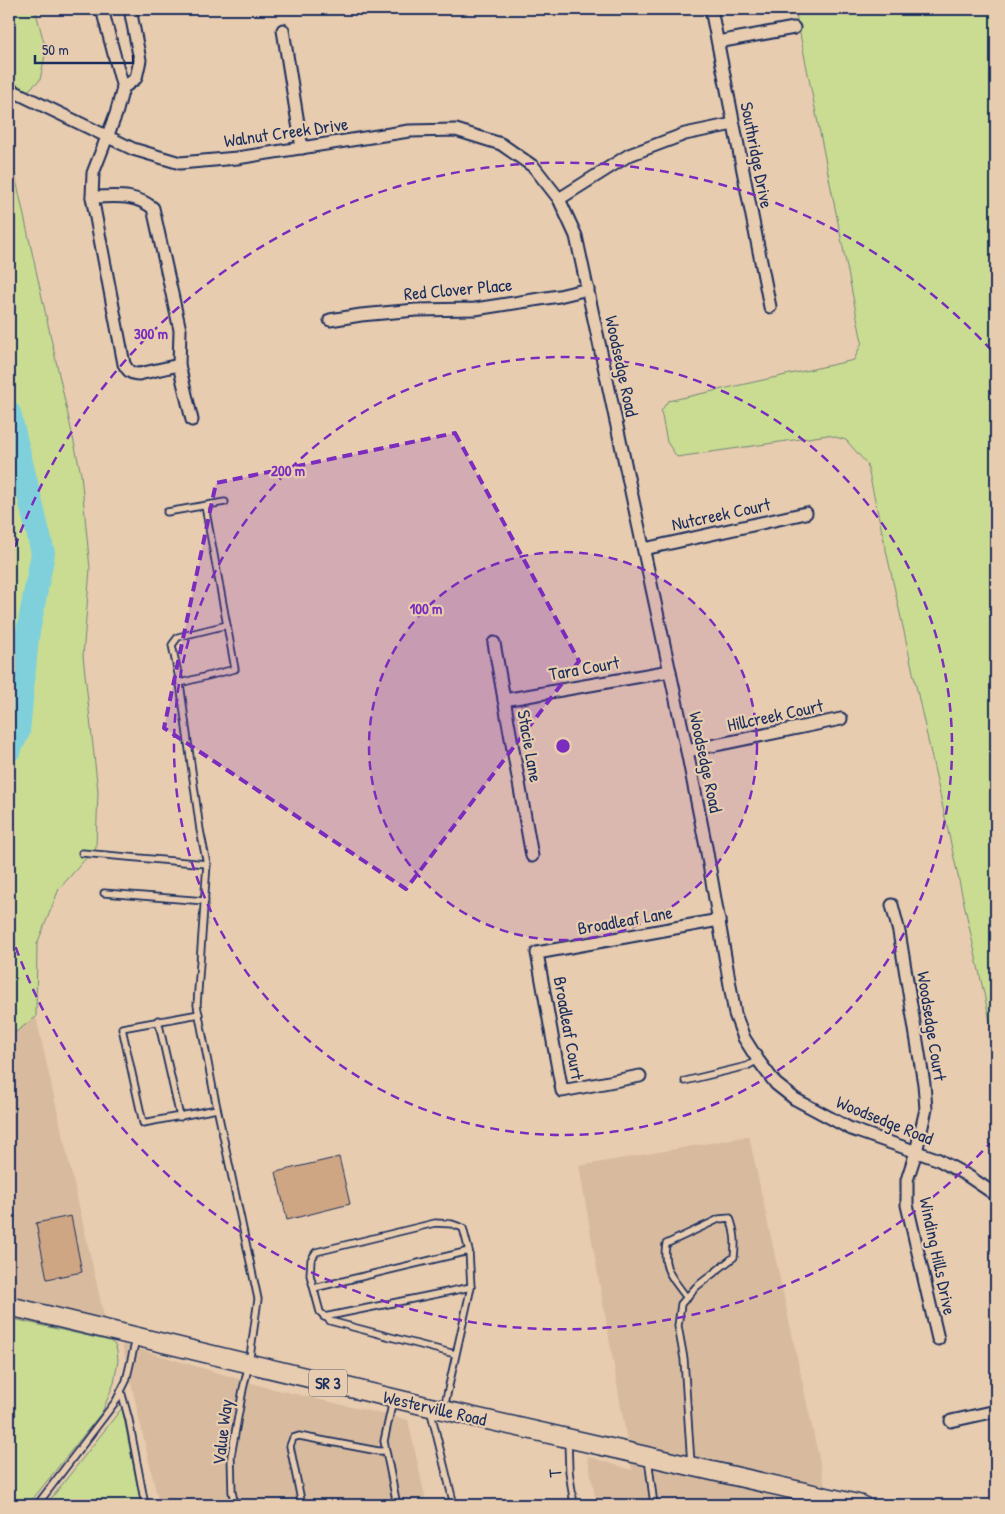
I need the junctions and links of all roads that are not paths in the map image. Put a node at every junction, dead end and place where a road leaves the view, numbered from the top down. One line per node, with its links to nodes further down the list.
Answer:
1 (102, 9): 7 (street)
2 (130, 9): 7 (street)
3 (711, 9): 6 (street, Southridge Drive)
4 (794, 28): 6 (street)
5 (283, 30): 11 (street)
6 (718, 42): 9 (street, Southridge Drive)
7 (123, 88): 10 (street)
8 (9, 89): 10 (street, Walnut Creek Drive)
9 (733, 124): 13 (street); 15 (street, Southridge Drive)
10 (106, 137): 11 (street, Walnut Creek Drive); 12 (street)
11 (302, 148): 13 (street, Walnut Creek Drive)
12 (92, 197): 17 (street); 17 (street)
13 (559, 199): 14 (street, Woodsedge Road)
14 (588, 289): 16 (street, Red Clover Place); 23 (street, Woodsedge Road)
15 (770, 307)
16 (330, 320)
17 (179, 365): 18 (street)
18 (192, 420)
19 (225, 502): 20 (lane)
20 (205, 506): 21 (lane); 24 (lane)
21 (167, 512)
22 (806, 513): 23 (street, Nutcreek Court)
23 (644, 549): 26 (street, Woodsedge Road)
24 (227, 625): 27 (lane, Value Way); 27 (lane)
25 (494, 643): 28 (street, Stacie Lane)
26 (670, 671): 28 (street, Tara Court); 30 (street, Woodsedge Road)
27 (180, 683): 33 (lane, Value Way)
28 (504, 700): 32 (street, Stacie Lane)
29 (841, 719): 30 (street, Hillcreek Court)
30 (687, 752): 37 (street, Woodsedge Road)
31 (82, 853): 33 (lane)
32 (532, 856)
33 (207, 864): 35 (lane, Value Way)
34 (104, 893): 35 (lane)
35 (205, 901): 39 (lane, Value Way)
36 (892, 905): 46 (street, Woodsedge Court)
37 (719, 920): 38 (street, Broadleaf Lane); 41 (street, Woodsedge Road)
38 (538, 953): 42 (street, Broadleaf Court)
39 (199, 1014): 40 (lane); 44 (lane, Value Way)
40 (158, 1020): 45 (lane); 45 (lane)
41 (758, 1060): 43 (lane); 46 (street, Woodsedge Road)
42 (640, 1076)
43 (685, 1081)
44 (217, 1109): 45 (lane); 57 (lane, Value Way)
45 (180, 1116)
46 (916, 1152): 47 (street, Woodsedge Road); 55 (street, Winding Hills Drive)
47 (996, 1195)
48 (470, 1251): 49 (lane); 50 (lane); 50 (lane)
49 (470, 1287): 53 (lane); 56 (lane)
50 (314, 1288): 53 (lane)
51 (686, 1298): 51 (lane); 66 (lane)
52 (9, 1306): 54 (main road, Westerville Road / SR 3)
53 (324, 1317): 56 (lane)
54 (136, 1337): 57 (main road, Westerville Road / SR 3); 58 (lane)
55 (938, 1339)
56 (455, 1354): 60 (lane)
57 (249, 1364): 59 (main road, Westerville Road / SR 3); 69 (lane, Value Way)
58 (121, 1390): 67 (lane); 68 (lane)
59 (394, 1398): 60 (main road, Westerville Road / SR 3); 64 (lane)
60 (437, 1409): 63 (main road, Westerville Road / SR 3); 72 (lane)
61 (996, 1411): 62 (street)
62 (951, 1421)
63 (568, 1438): 65 (main road, Westerville Road / SR 3); 73 (lane, T)
64 (385, 1451): 70 (lane); 71 (lane)
65 (648, 1458): 66 (main road, Westerville Road / SR 3); 74 (lane)
66 (691, 1466): 75 (main road, Westerville Road / SR 3)
67 (37, 1505)
68 (145, 1505)
69 (235, 1505)
70 (302, 1505)
71 (397, 1505)
72 (454, 1505)
73 (574, 1505)
74 (654, 1505)
75 (862, 1505)

